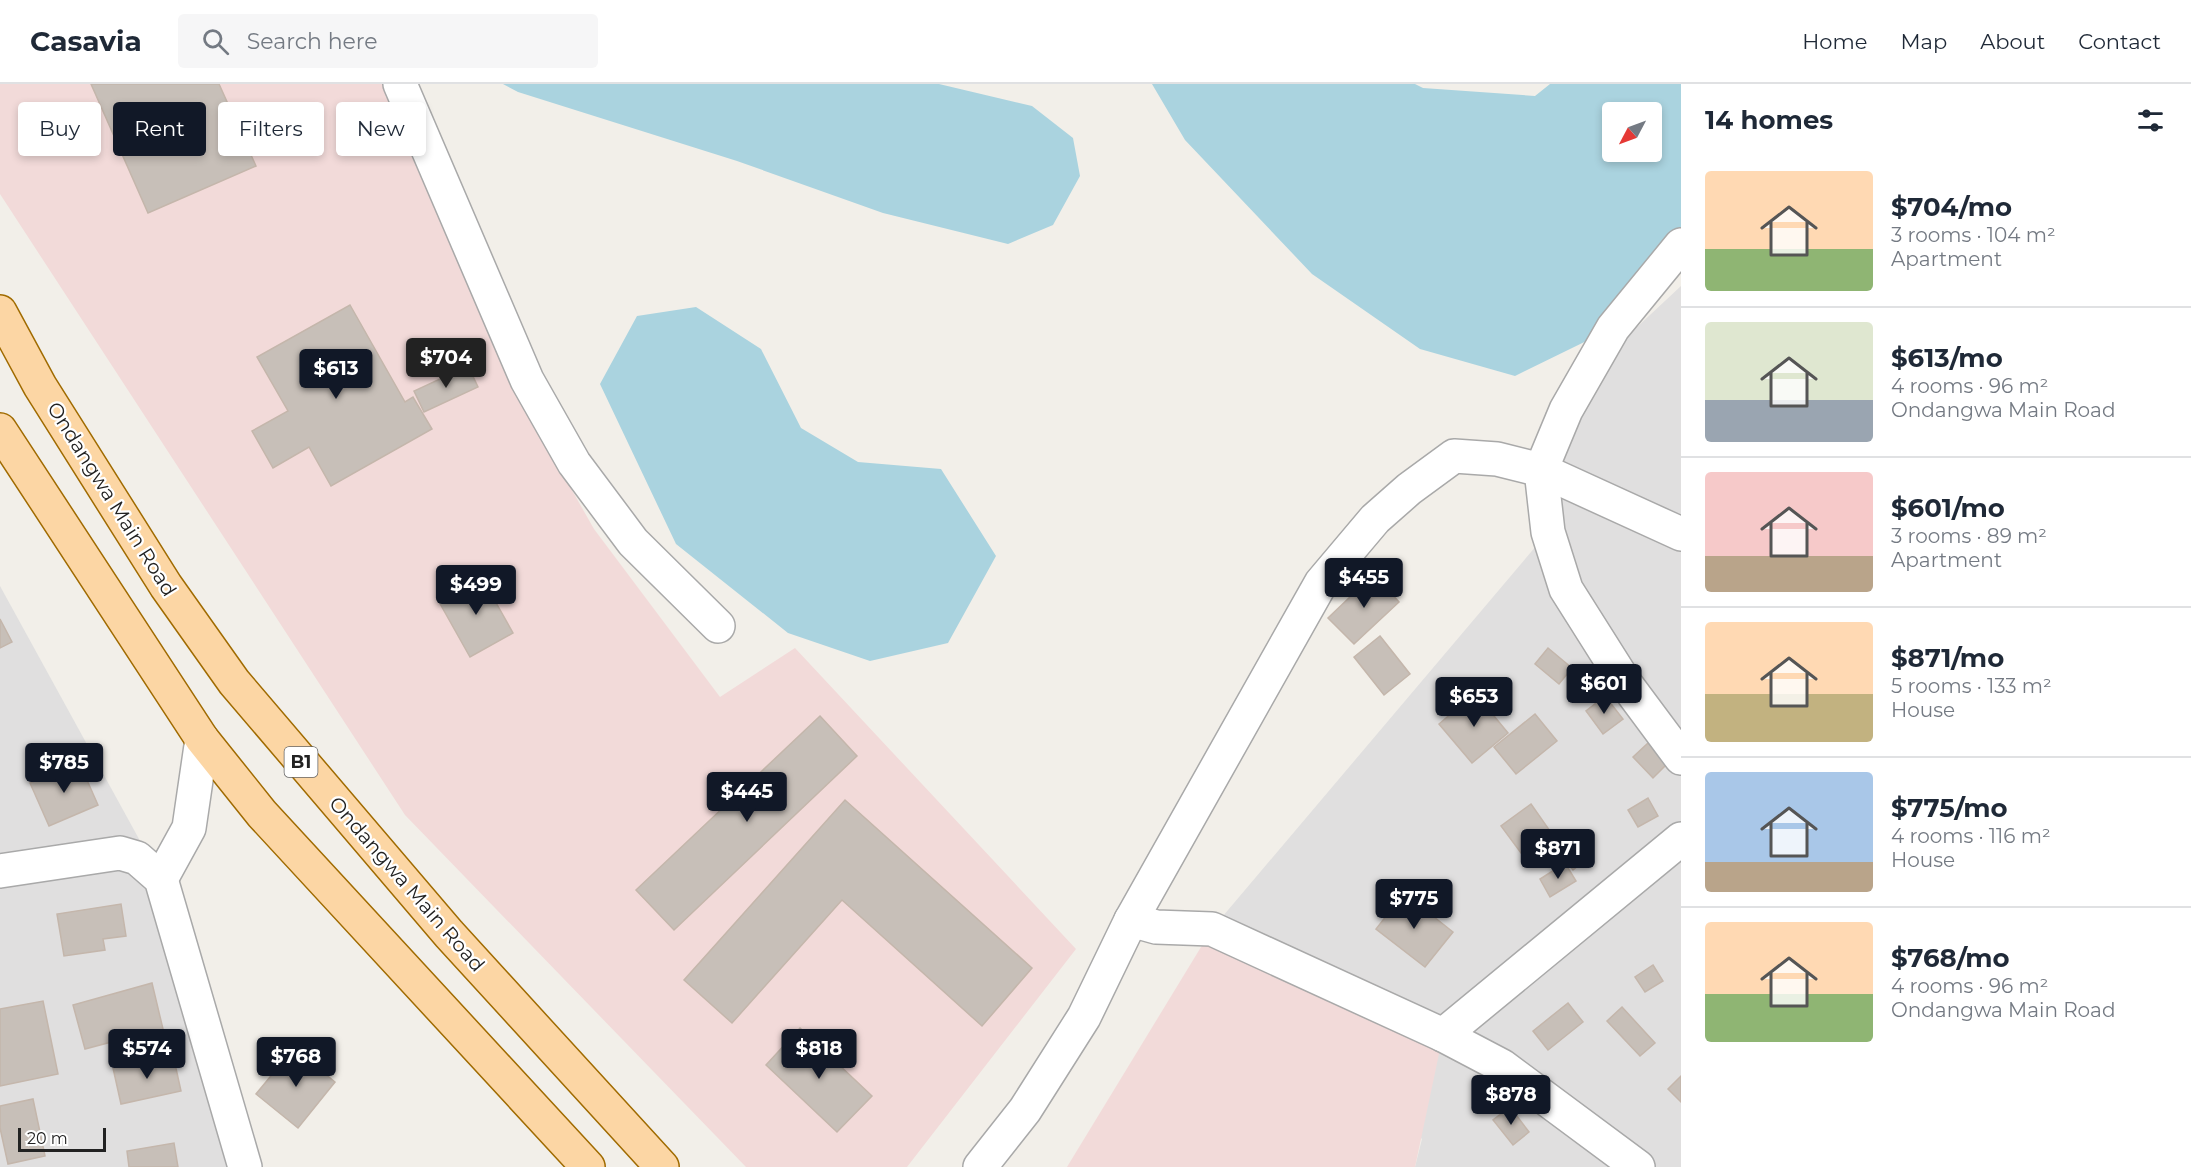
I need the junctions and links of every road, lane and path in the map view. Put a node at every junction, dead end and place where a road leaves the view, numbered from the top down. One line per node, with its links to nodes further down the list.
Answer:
1 (400, 84): 7 (street)
2 (1681, 245): 5 (street)
3 (0, 312): 17 (main road, Ondangwa Main Road / B1)
4 (0, 430): 8 (main road)
5 (1541, 470): 6 (street); 9 (street); 13 (street)
6 (1681, 534)
7 (718, 626)
8 (202, 740): 12 (street); 16 (main road)
9 (1681, 758)
10 (1681, 839): 14 (street)
11 (0, 871): 12 (street)
12 (161, 879): 15 (street)
13 (1131, 920): 14 (street); 18 (street)
14 (1443, 1035): 19 (street)
15 (245, 1167)
16 (588, 1167)
17 (662, 1167)
18 (980, 1167)
19 (1638, 1167)

